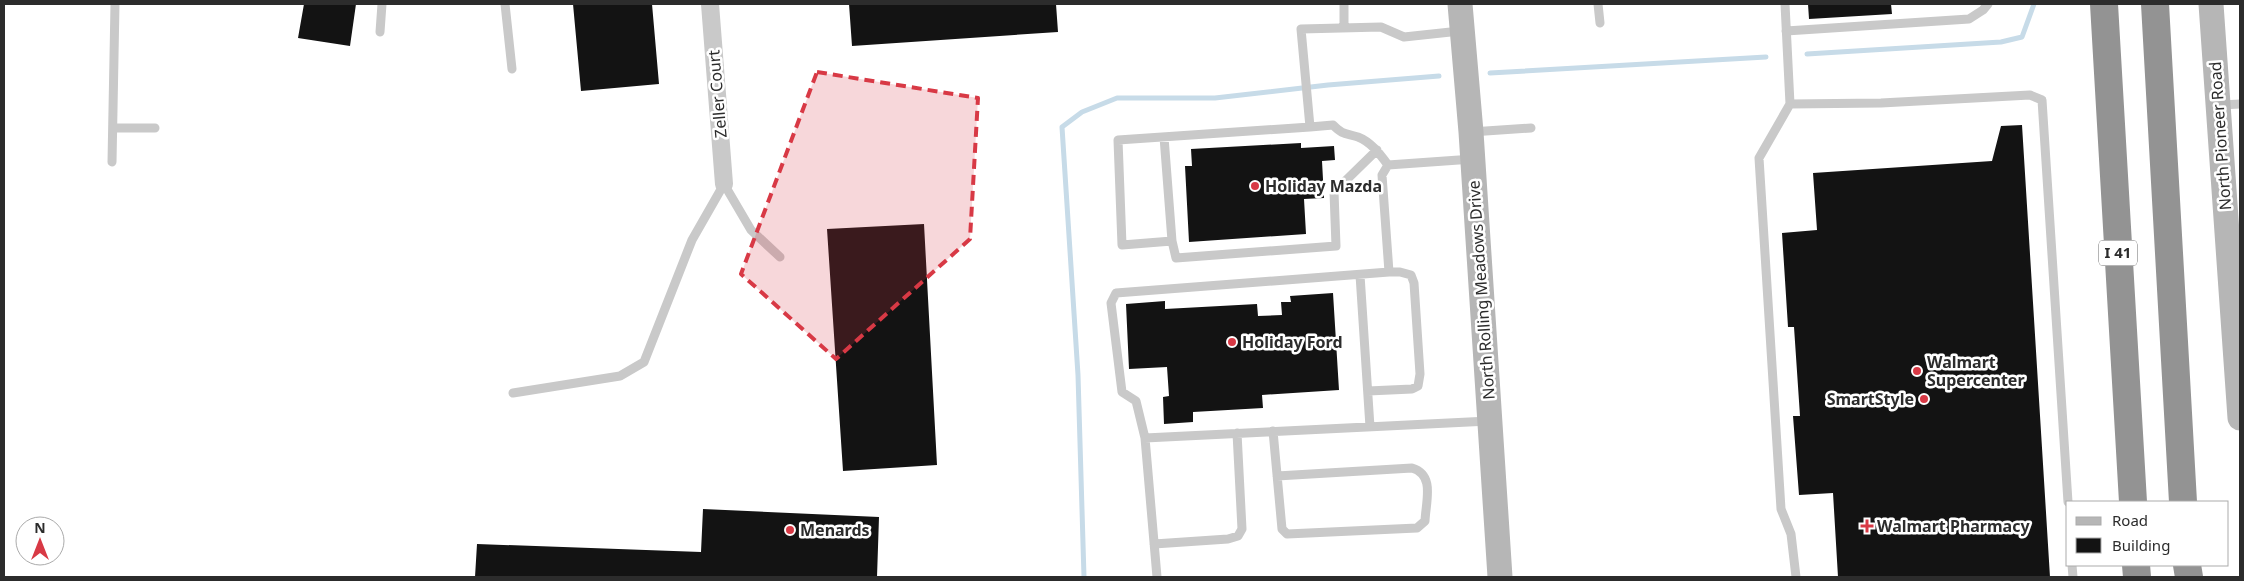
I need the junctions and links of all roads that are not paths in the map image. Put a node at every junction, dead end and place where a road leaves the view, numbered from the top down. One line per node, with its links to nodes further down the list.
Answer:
1 (115, 4): 22 (lane)
2 (382, 4): 17 (lane)
3 (505, 4): 18 (lane)
4 (710, 4): 31 (street, Zeller Court)
5 (1344, 4): 14 (lane)
6 (1460, 4): 15 (main road, North Rolling Meadows Drive)
7 (1598, 4): 13 (lane)
8 (1785, 4): 16 (lane)
9 (1988, 4): 16 (lane)
10 (2104, 4): 46 (highway, I 41)
11 (2155, 4): 48 (highway)
12 (2211, 4): 20 (main road, North Pioneer Road)
13 (1600, 23)
14 (1344, 28): 15 (lane); 21 (lane)
15 (1462, 31): 25 (main road, North Rolling Meadows Drive)
16 (1786, 31): 19 (lane)
17 (380, 32)
18 (512, 69)
19 (1790, 104): 47 (lane); 52 (lane)
20 (2229, 104): 33 (main road, North Pioneer Road)
21 (1310, 127): 26 (lane); 27 (lane)
22 (113, 128): 23 (lane); 29 (lane)
23 (155, 128)
24 (1531, 128): 25 (lane)
25 (1471, 132): 28 (main road, North Rolling Meadows Drive)
26 (1164, 137): 32 (lane); 32 (lane)
27 (1377, 150): 30 (lane); 32 (lane)
28 (1473, 159): 30 (lane); 40 (main road, North Rolling Meadows Drive)
29 (112, 162)
30 (1388, 165): 35 (lane)
31 (724, 184): 34 (lane); 38 (lane)
32 (1172, 242)
33 (2234, 249): 39 (main road, North Pioneer Road)
34 (780, 257)
35 (1389, 272): 36 (lane); 37 (lane)
36 (1360, 275): 37 (lane); 44 (lane)
37 (1368, 391): 41 (lane)
38 (513, 393)
39 (2240, 418)
40 (1489, 421): 41 (lane); 51 (main road, North Rolling Meadows Drive)
41 (1370, 426): 42 (lane)
42 (1273, 431): 43 (lane); 45 (lane)
43 (1237, 433): 44 (lane); 49 (lane)
44 (1145, 438): 49 (lane)
45 (1277, 476): 45 (lane)
46 (2131, 494)
47 (2068, 501)
48 (2183, 501)
49 (1154, 544): 50 (lane)
50 (1157, 577)
51 (1500, 577)
52 (1796, 577)

